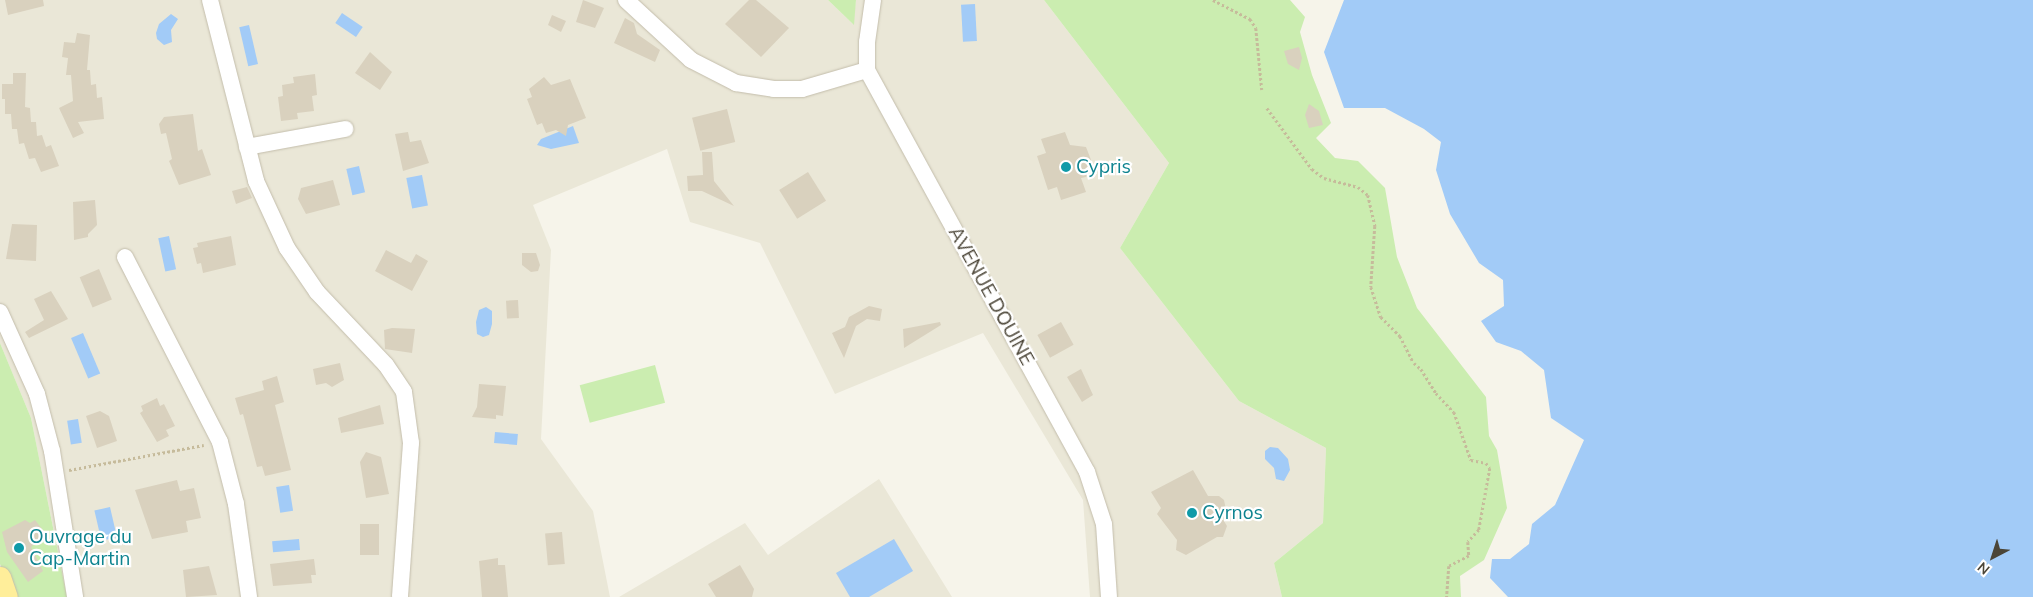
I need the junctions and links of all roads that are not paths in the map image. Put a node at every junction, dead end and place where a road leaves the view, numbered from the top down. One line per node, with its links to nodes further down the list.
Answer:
1 (210, 0): 6 (street)
2 (626, 0): 4 (street)
3 (874, 0): 4 (street, AVENUE DOUINE)
4 (867, 70): 14 (street, AVENUE DOUINE)
5 (345, 128): 6 (street)
6 (247, 146): 13 (street)
7 (124, 257): 12 (street)
8 (0, 312): 11 (street)
9 (0, 577): 10 (main road)
10 (8, 597)
11 (75, 597)
12 (249, 597)
13 (400, 597)
14 (1109, 597)

